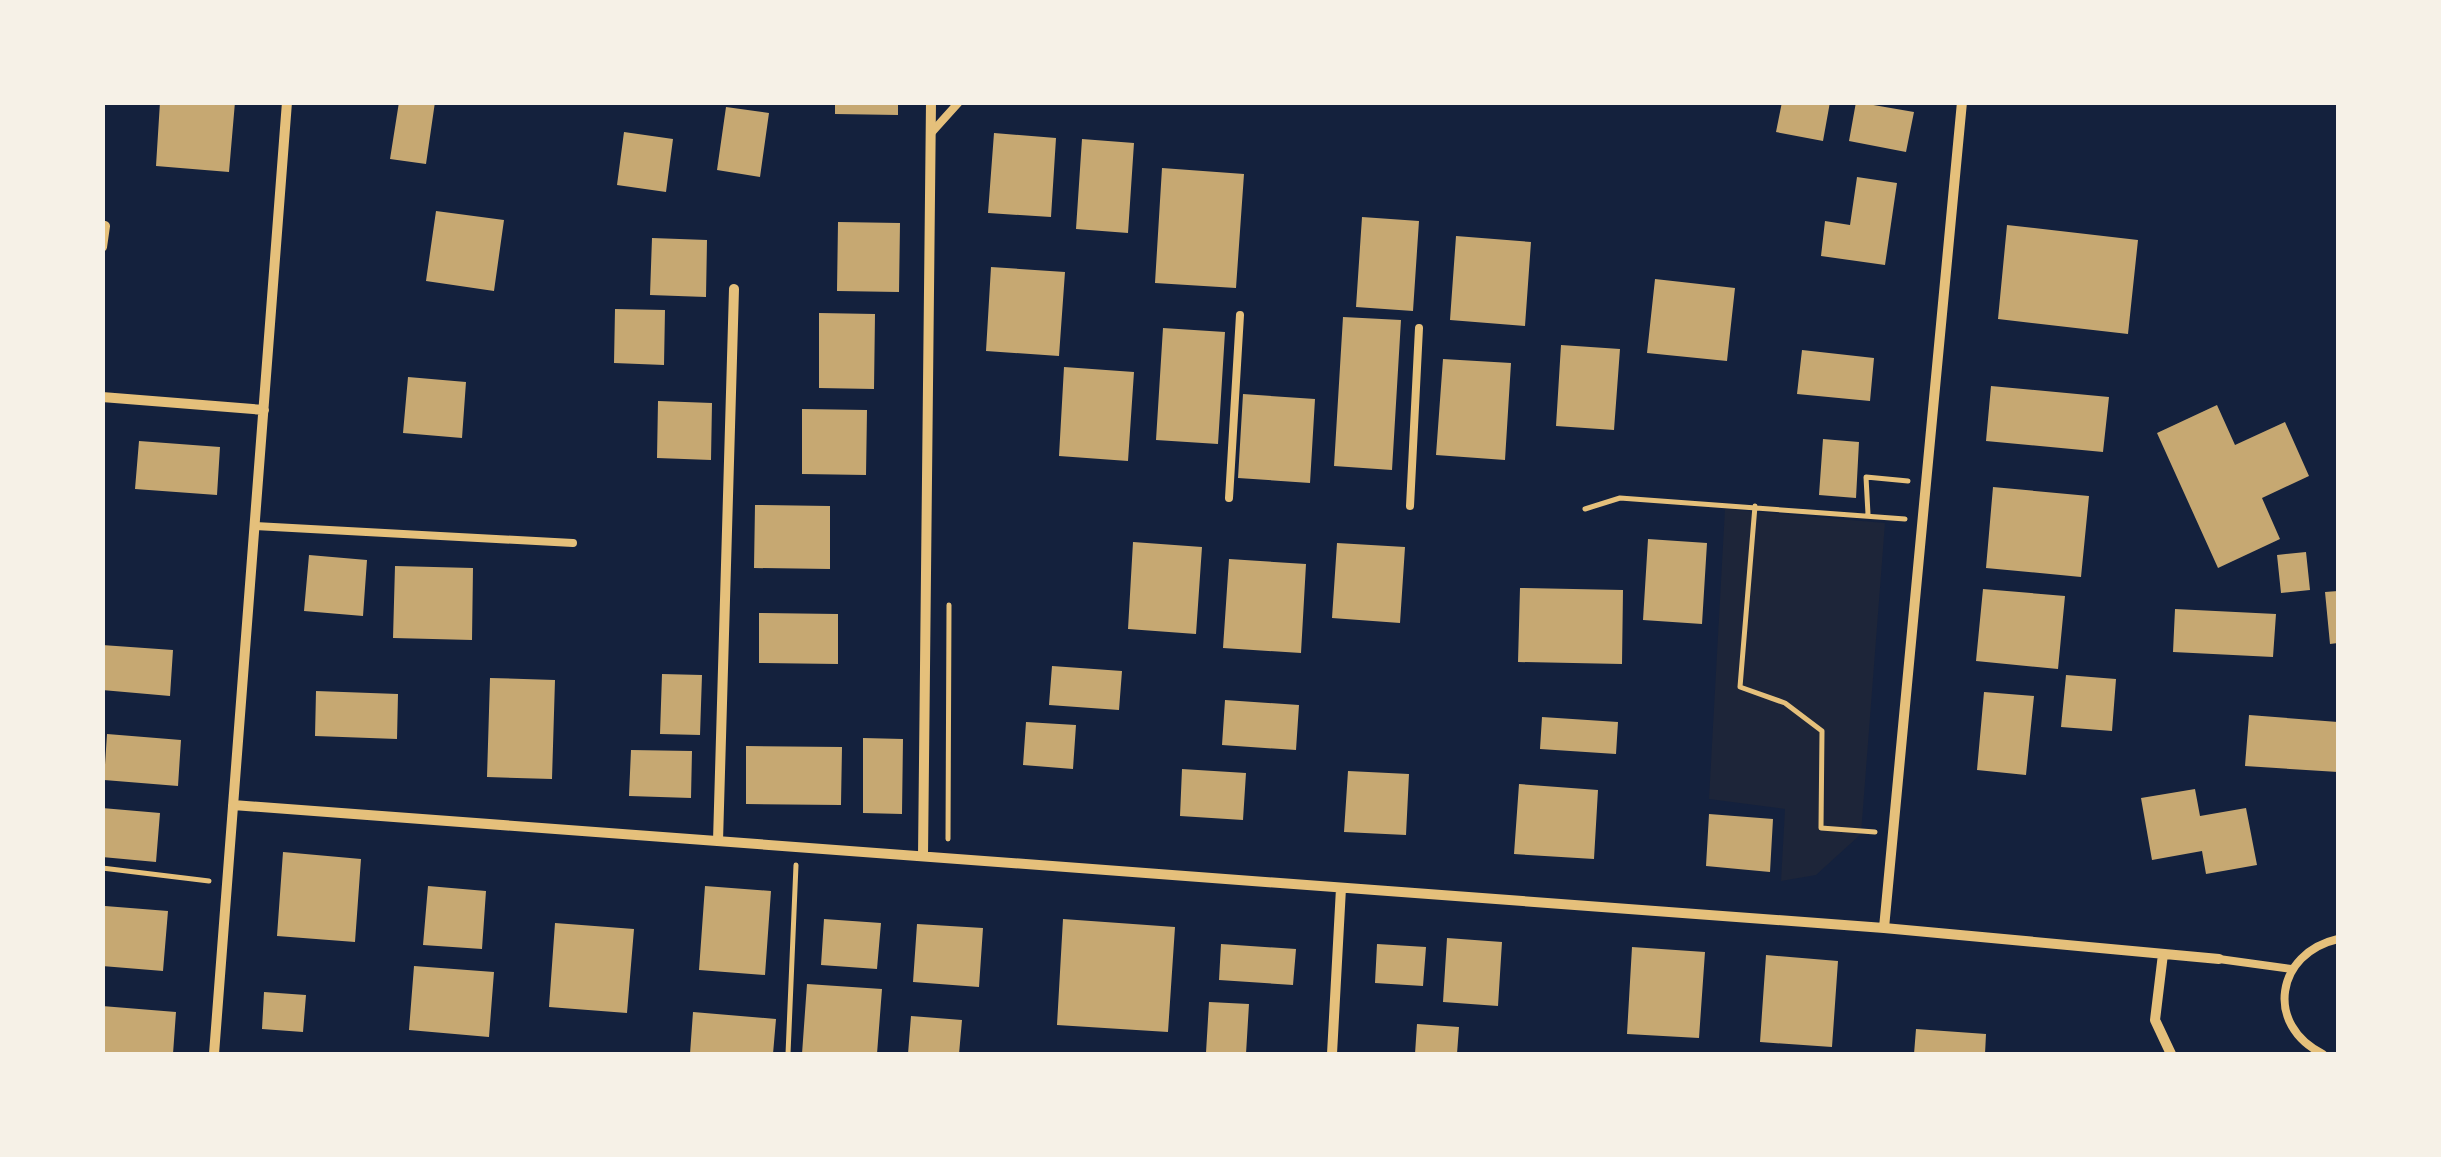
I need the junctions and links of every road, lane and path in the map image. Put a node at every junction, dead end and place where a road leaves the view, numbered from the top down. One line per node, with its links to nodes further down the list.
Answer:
1 (287, 102): 12 (street)
2 (931, 102): 5 (street)
3 (959, 102): 5 (lane)
4 (1962, 102): 13 (street)
5 (930, 134): 26 (street)
6 (105, 226): 7 (street)
7 (102, 247)
8 (734, 289): 24 (street)
9 (1240, 315): 14 (lane)
10 (1419, 328): 15 (lane)
11 (102, 397): 12 (street)
12 (264, 410): 20 (street)
13 (1926, 483): 18 (path); 19 (street)
14 (1228, 498)
15 (1410, 506)
16 (1755, 506): 17 (path); 18 (path); 23 (path)
17 (1585, 508)
18 (1868, 515): 19 (path)
19 (1922, 521): 23 (street)
20 (255, 526): 21 (lane); 22 (street)
21 (572, 543)
22 (234, 804): 24 (street); 28 (street)
23 (1893, 834): 30 (street)
24 (718, 841): 25 (street)
25 (797, 847): 26 (street); 36 (path)
26 (923, 856): 29 (street)
27 (102, 868): 28 (path)
28 (228, 883): 35 (street)
29 (1341, 888): 30 (street); 37 (street)
30 (1884, 928): 32 (street)
31 (2338, 938): 34 (lane)
32 (2163, 954): 33 (street); 38 (street)
33 (2219, 960): 34 (lane)
34 (2291, 969): 39 (lane)
35 (214, 1054)
36 (788, 1054)
37 (1332, 1054)
38 (2171, 1054)
39 (2321, 1054)

